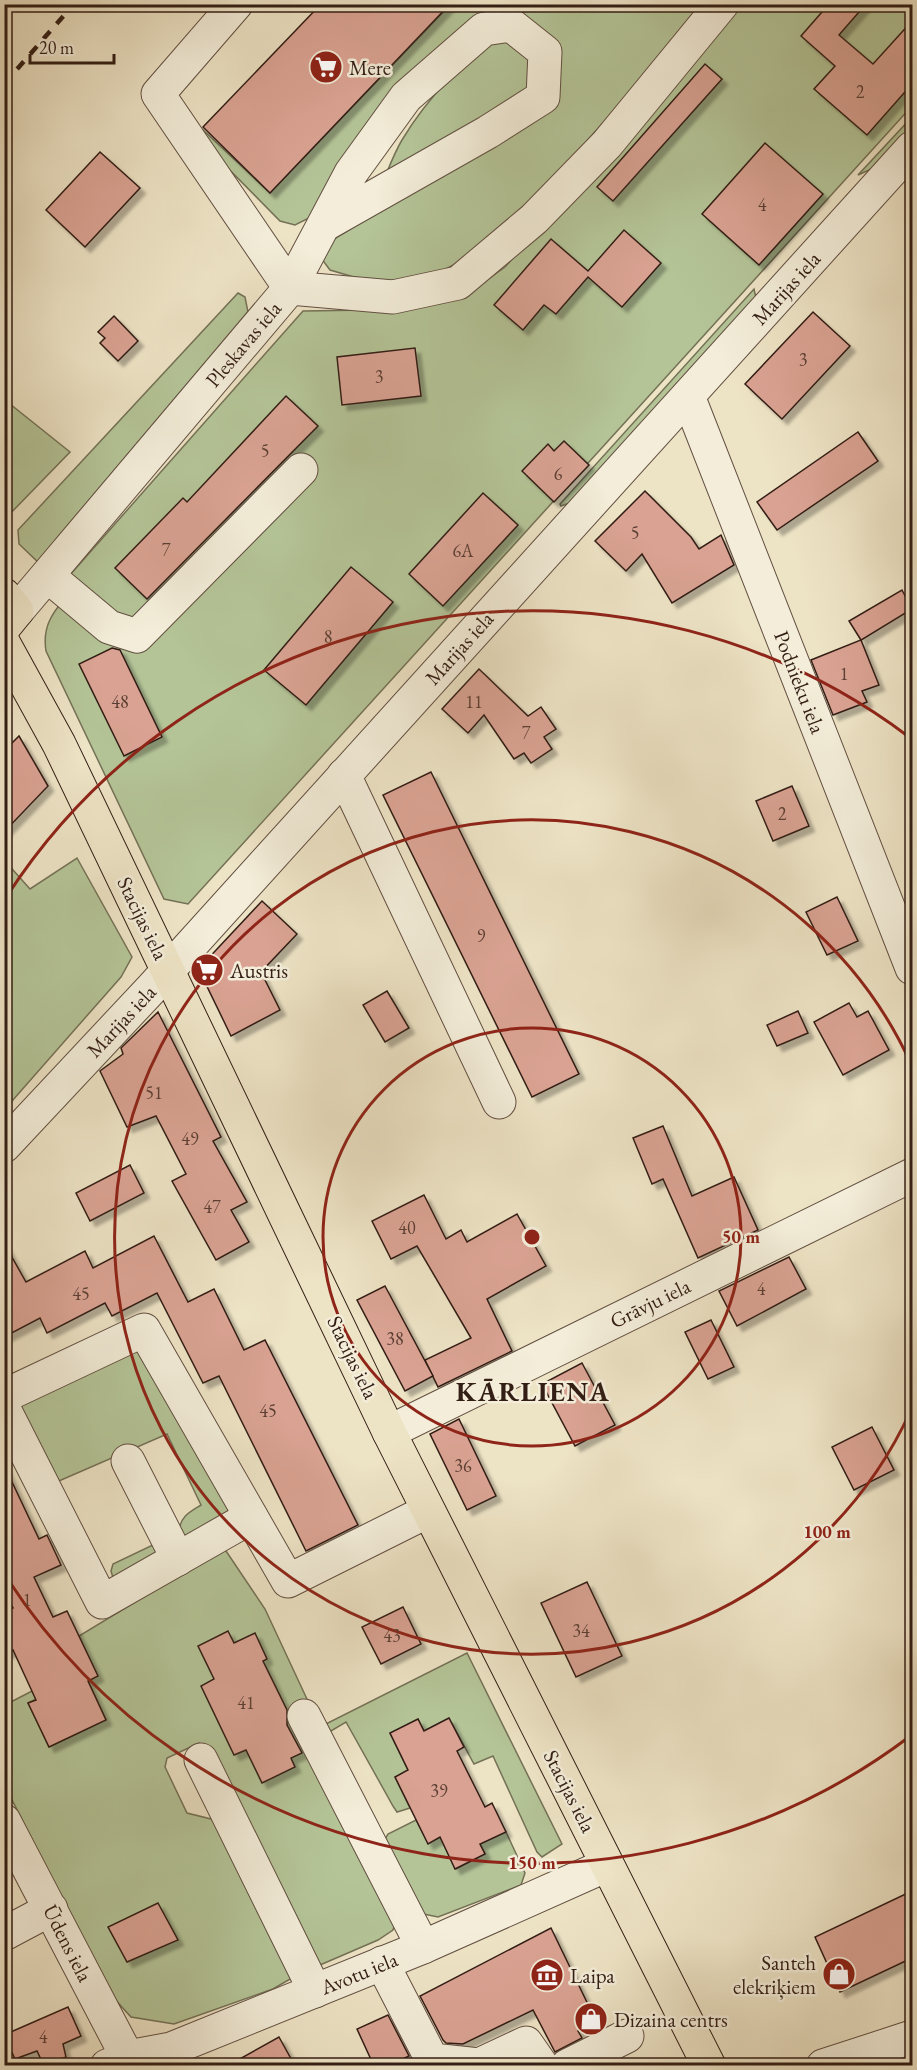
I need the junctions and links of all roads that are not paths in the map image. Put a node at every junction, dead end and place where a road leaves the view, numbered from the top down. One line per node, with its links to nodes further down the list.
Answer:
1 (236, 4): 5 (street)
2 (722, 4): 5 (street, Pleskavas iela)
3 (912, 148): 6 (street, Marijas iela)
4 (324, 225): 4 (street); 5 (street)
5 (290, 288): 8 (street, Pleskavas iela)
6 (688, 396): 11 (street, Marijas iela); 13 (street, Podnieku iela)
7 (301, 470): 8 (street)
8 (48, 576): 9 (street, Pleskavas iela)
9 (9, 611)
10 (4, 644): 12 (main road, Stacijas iela)
11 (344, 775): 12 (street, Marijas iela); 14 (street)
12 (168, 968): 15 (street, Marijas iela); 19 (main road, Stacijas iela)
13 (912, 968)
14 (499, 1102)
15 (4, 1146)
16 (912, 1175): 19 (street, Grāvju iela)
17 (4, 1396): 22 (street)
18 (4, 1409): 23 (street)
19 (389, 1432): 21 (main road, Stacijas iela)
20 (128, 1461): 23 (street)
21 (428, 1511): 22 (street); 27 (main road, Stacijas iela)
22 (251, 1517): 23 (street)
23 (178, 1559)
24 (304, 1716): 30 (street)
25 (201, 1760): 32 (street)
26 (4, 1821): 28 (street, Ūdens iela)
27 (607, 1865): 30 (street, Avotu iela); 38 (main road, Stacijas iela)
28 (51, 1909): 29 (street); 35 (street, Ūdens iela)
29 (4, 1934)
30 (423, 1947): 31 (street, Avotu iela)
31 (382, 1963): 32 (street, Avotu iela); 36 (street)
32 (315, 1990): 35 (street, Avotu iela)
33 (627, 2036): 37 (street)
34 (912, 2037): 39 (street)
35 (122, 2063)
36 (542, 2066)
37 (567, 2066)
38 (709, 2066)
39 (823, 2066)

